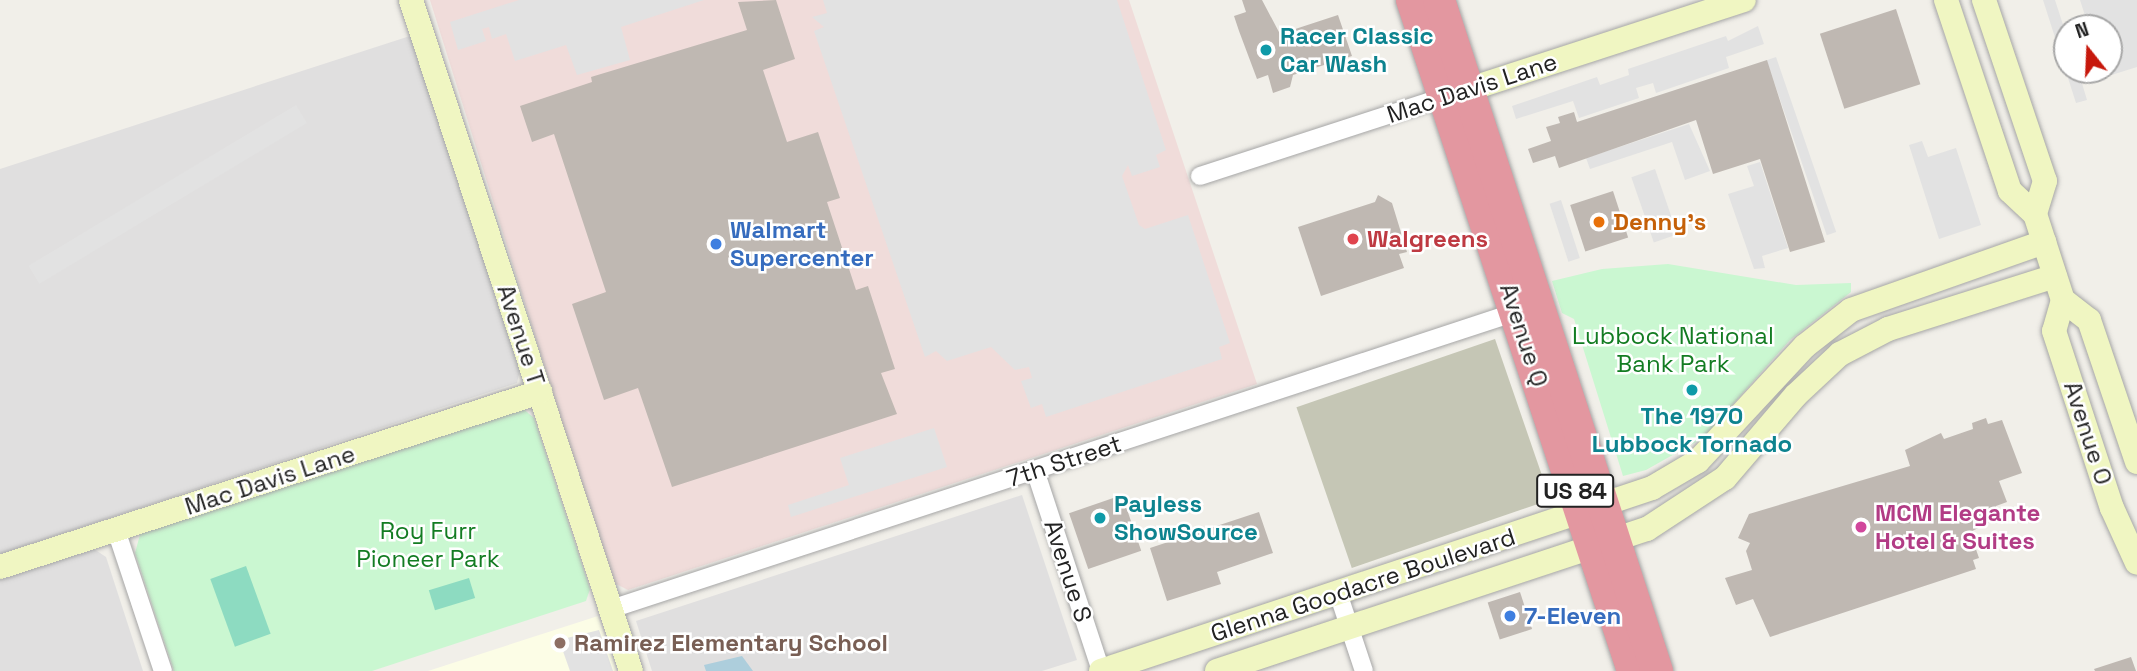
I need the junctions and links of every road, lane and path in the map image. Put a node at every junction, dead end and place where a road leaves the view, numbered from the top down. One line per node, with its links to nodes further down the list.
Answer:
1 (411, 0): 14 (street, Avenue T)
2 (1412, 0): 7 (highway, Avenue Q / US 84)
3 (1438, 0): 7 (highway, Avenue Q / US 84)
4 (1744, 0): 7 (street, Mac Davis Lane)
5 (1945, 0): 9 (street)
6 (1984, 0): 9 (street)
7 (1456, 93): 8 (street, Mac Davis Lane); 13 (highway, Avenue Q / US 84); 17 (highway, Avenue Q / US 84)
8 (1200, 176)
9 (2035, 214): 10 (street)
10 (2044, 242): 11 (street); 17 (street, Glenna Goodacre Boulevard)
11 (2055, 276): 12 (street); 19 (street, Glenna Goodacre Boulevard)
12 (2063, 300): 15 (street, Avenue O); 20 (street, Avenue O)
13 (1516, 312): 16 (street, 7th Street); 17 (highway, Avenue Q / US 84)
14 (540, 392): 18 (street, Mac Davis Lane); 23 (street, Avenue T)
15 (2137, 462)
16 (1035, 470): 23 (street, 7th Street); 27 (street, Avenue S)
17 (1592, 510): 19 (highway, Avenue Q / US 84); 22 (street, Glenna Goodacre Boulevard)
18 (116, 530): 21 (street, Mac Davis Lane); 25 (street)
19 (1603, 543): 24 (street, Glenna Goodacre Boulevard); 30 (highway, Avenue Q / US 84); 31 (highway, Avenue Q / US 84)
20 (2137, 563)
21 (0, 567)
22 (1338, 593): 24 (street); 27 (street, Glenna Goodacre Boulevard)
23 (611, 610): 26 (street, Avenue T)
24 (1349, 628): 28 (street, Glenna Goodacre Boulevard); 29 (street)
25 (163, 671)
26 (631, 671)
27 (1101, 671)
28 (1217, 671)
29 (1364, 671)
30 (1633, 671)
31 (1657, 671)

